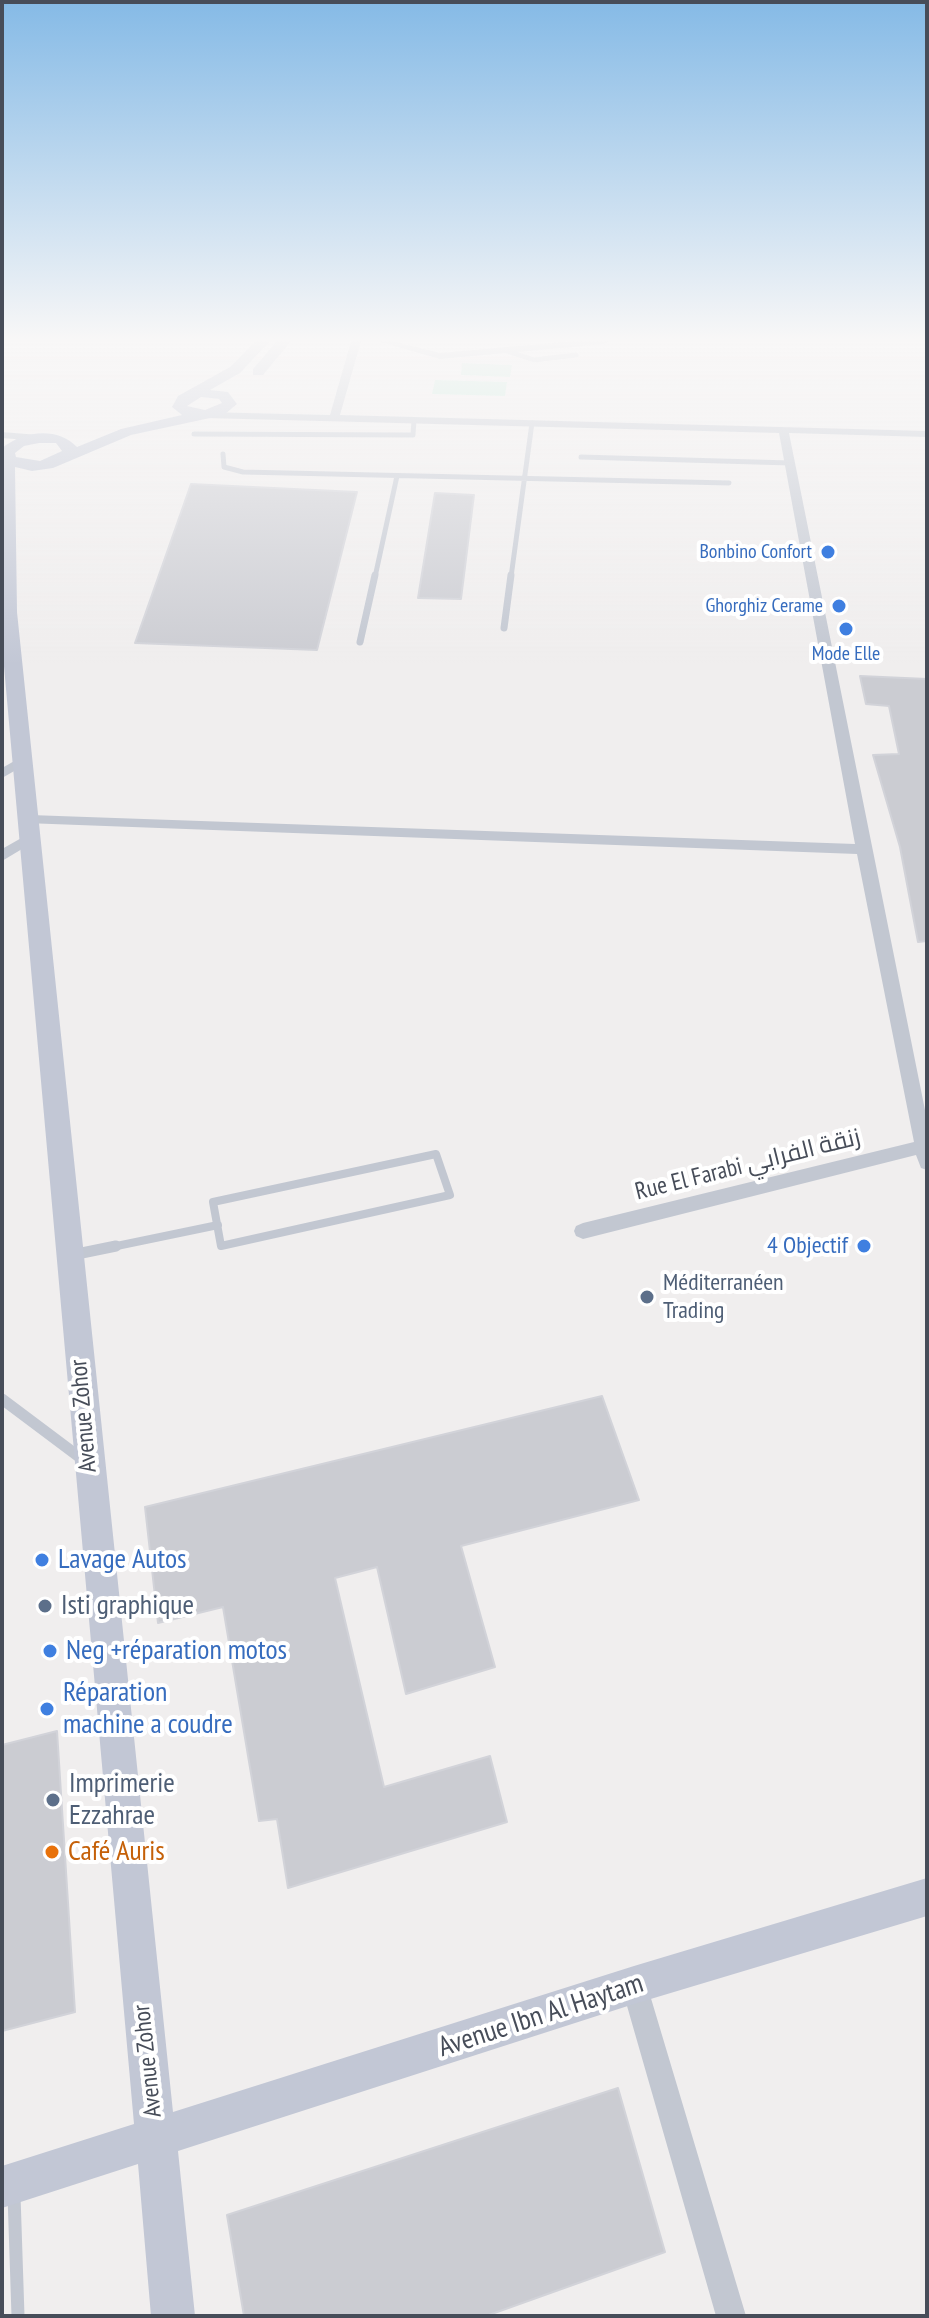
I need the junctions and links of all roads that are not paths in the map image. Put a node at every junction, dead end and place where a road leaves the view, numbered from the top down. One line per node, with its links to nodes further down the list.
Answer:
1 (70, 449): 8 (main road)
2 (84, 449): 8 (main road)
3 (529, 449): 11 (lane)
4 (787, 449): 9 (street)
5 (5, 454): 8 (main road); 13 (main road, Avenue Zohor)
6 (223, 454): 10 (lane)
7 (581, 457): 9 (lane)
8 (61, 460): 13 (main road)
9 (790, 463): 20 (street)
10 (397, 476): 11 (lane); 16 (lane)
11 (525, 478): 12 (lane); 15 (lane)
12 (729, 483)
13 (6, 516): 14 (main road, Avenue Zohor)
14 (4, 548): 17 (main road, Avenue Zohor)
15 (504, 628)
16 (360, 642)
17 (9, 685): 18 (main road, Avenue Zohor)
18 (13, 766): 19 (main road, Avenue Zohor)
19 (31, 829): 20 (street); 21 (street); 25 (main road, Avenue Zohor)
20 (863, 849): 22 (street)
21 (2, 856)
22 (925, 1154): 24 (street, Rue El Farabi زنقة الفرابي)
23 (218, 1225): 23 (lane); 25 (lane)
24 (583, 1231)
25 (70, 1256): 27 (main road, Avenue Zohor)
26 (2, 1399): 27 (lane)
27 (88, 1464): 30 (main road, Avenue Zohor)
28 (927, 1897): 29 (main road, Avenue Ibn Al Haytam)
29 (634, 1985): 30 (main road, Avenue Ibn Al Haytam); 34 (street)
30 (156, 2140): 31 (main road, Avenue Ibn Al Haytam); 33 (main road, Avenue Zohor)
31 (8, 2185): 32 (lane)
32 (18, 2316)
33 (173, 2316)
34 (731, 2316)

